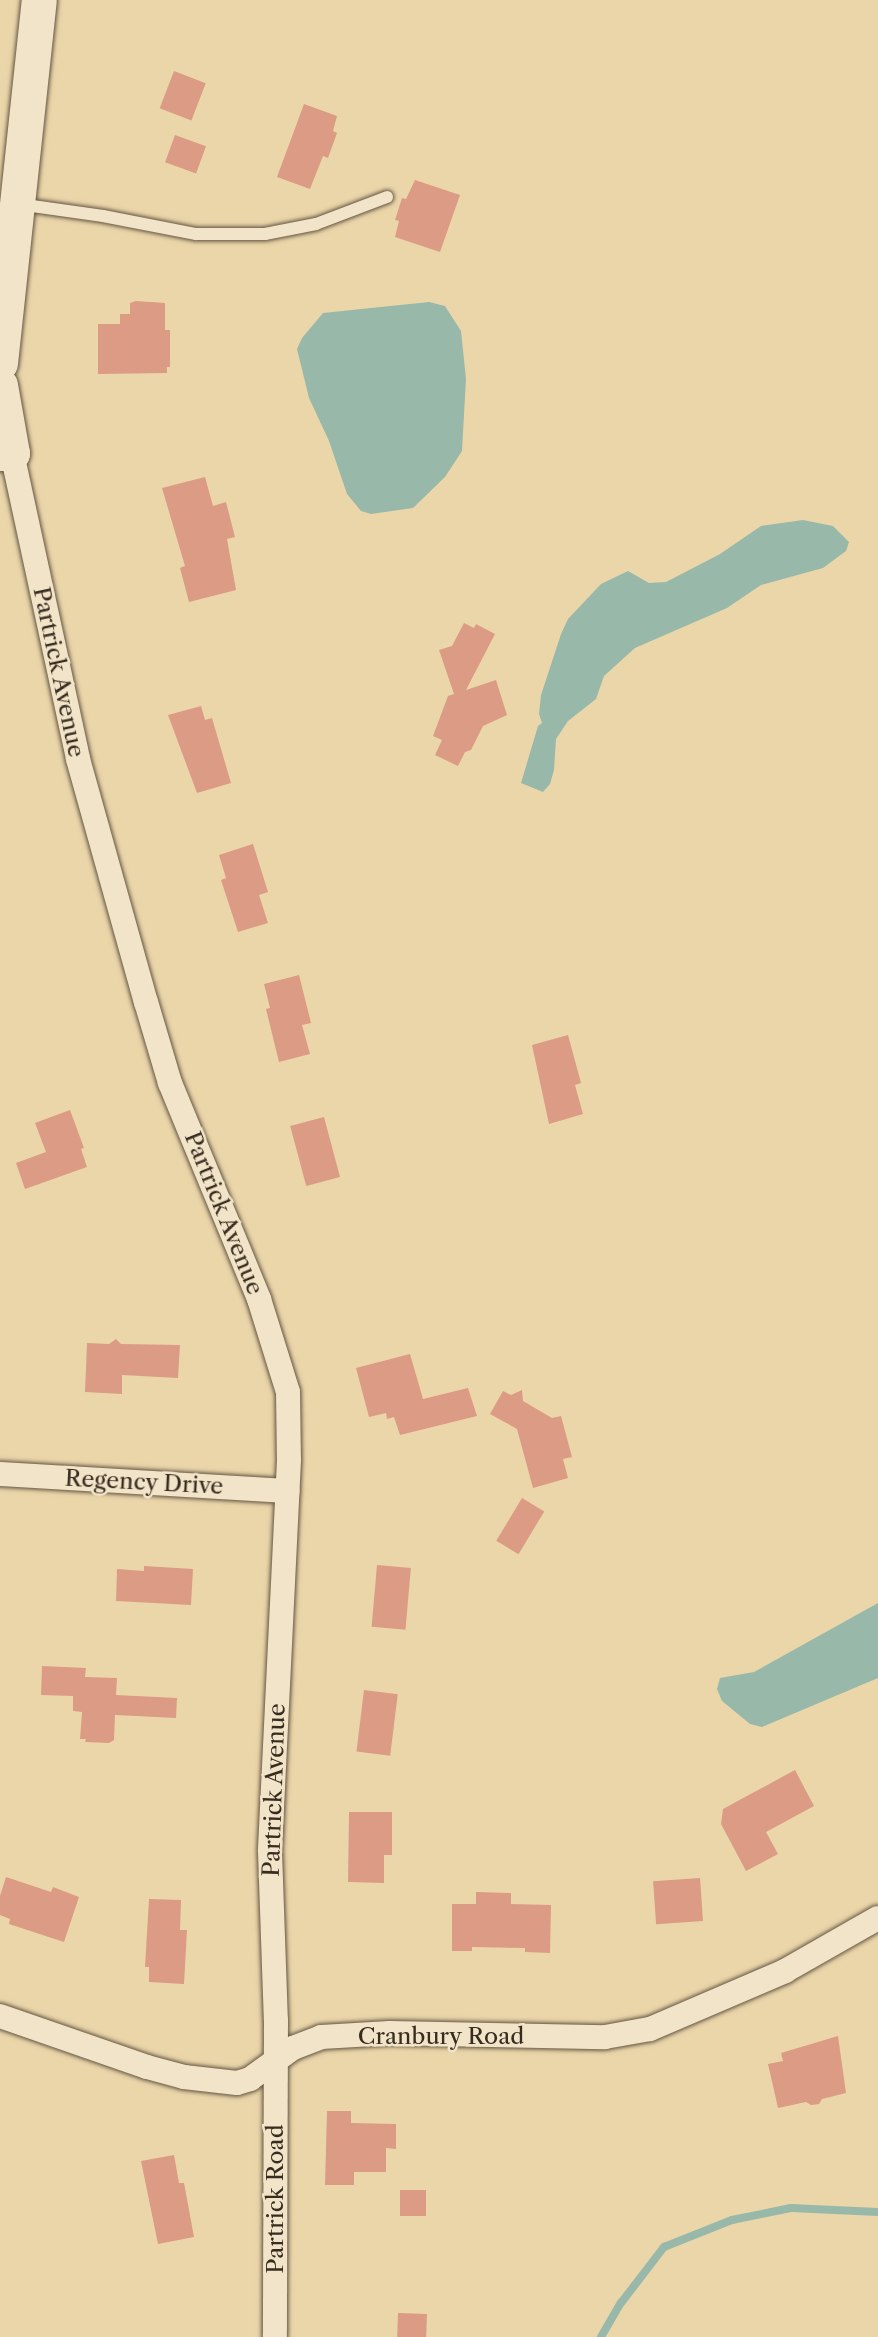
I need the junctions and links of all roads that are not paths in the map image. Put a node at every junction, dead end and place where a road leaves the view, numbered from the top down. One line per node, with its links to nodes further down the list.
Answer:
1 (39, 0): 3 (street)
2 (387, 197): 3 (lane)
3 (18, 204): 4 (street)
4 (0, 363)
5 (0, 385): 6 (street, Partrick Avenue)
6 (6, 453): 8 (street, Partrick Avenue)
7 (0, 1474): 8 (street, Regency Drive)
8 (287, 1491): 11 (street, Partrick Avenue)
9 (878, 1919): 11 (street, Cranbury Road)
10 (0, 2016): 11 (street, Cranbury Road)
11 (276, 2061): 12 (street, Partrick Road)
12 (275, 2337)

